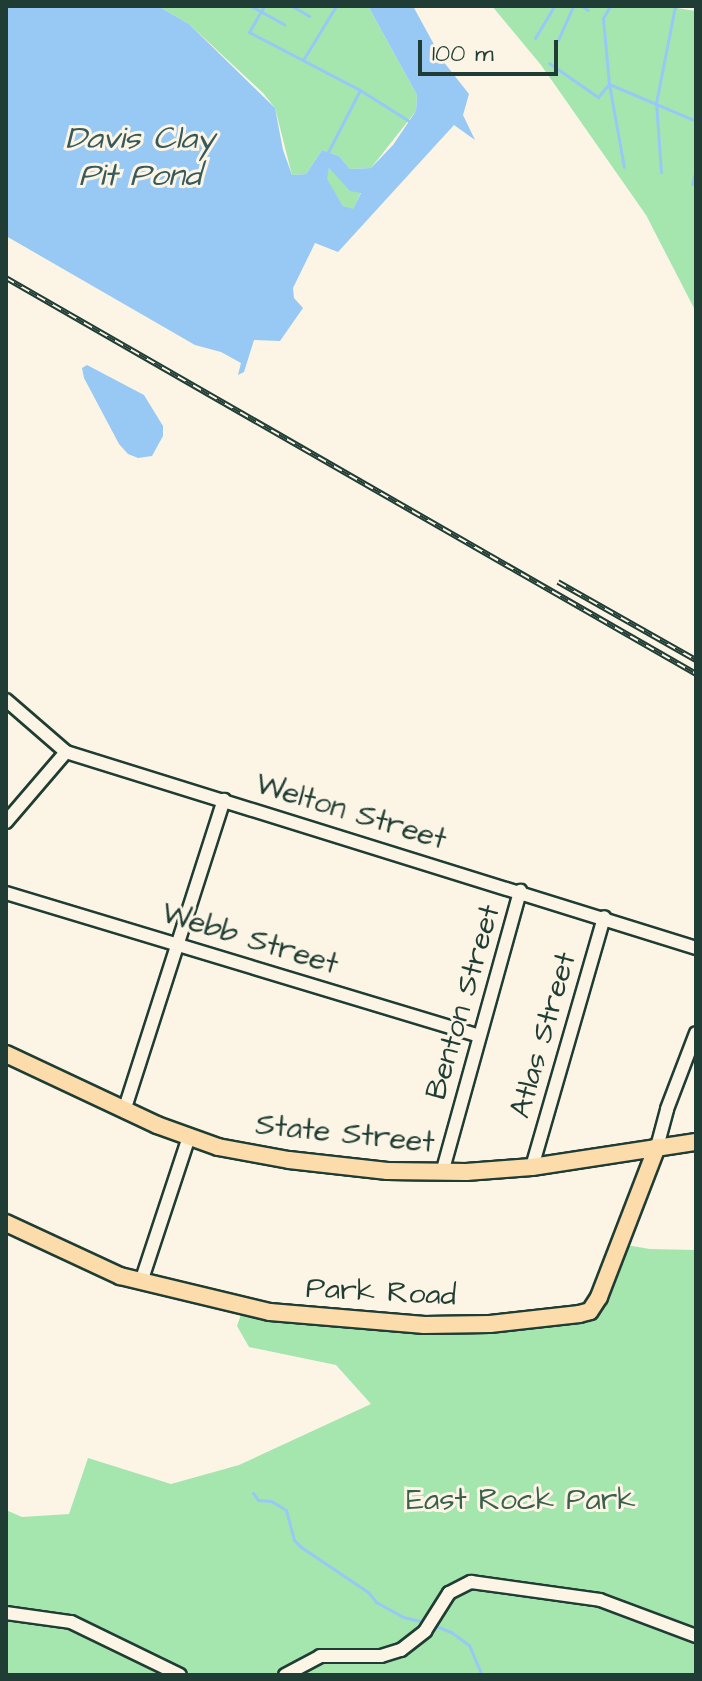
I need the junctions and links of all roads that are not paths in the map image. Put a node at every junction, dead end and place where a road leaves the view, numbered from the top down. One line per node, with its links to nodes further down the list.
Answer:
1 (6, 700): 2 (street, Welton Street)
2 (66, 752): 3 (street, Welton Street); 4 (street)
3 (224, 800): 5 (street, Welton Street); 8 (street)
4 (6, 822)
5 (520, 891): 7 (street, Welton Street); 11 (street, Benton Street)
6 (6, 893): 8 (street, Webb Street)
7 (604, 917): 9 (street, Welton Street); 17 (street, Atlas Street)
8 (178, 944): 11 (street, Webb Street); 13 (street)
9 (696, 948)
10 (696, 1033): 16 (street)
11 (479, 1036): 18 (street, Benton Street)
12 (6, 1054): 13 (main road, State Street)
13 (124, 1111): 14 (main road, State Street)
14 (189, 1137): 18 (main road, State Street); 20 (street)
15 (696, 1142): 16 (main road, State Street)
16 (657, 1147): 17 (main road, State Street); 20 (main road, Park Road)
17 (532, 1167): 18 (main road, State Street)
18 (442, 1173)
19 (6, 1223): 20 (main road, Park Road)
20 (141, 1282)
21 (6, 1613): 23 (street)
22 (696, 1636): 24 (street)
23 (180, 1675)
24 (285, 1675)

